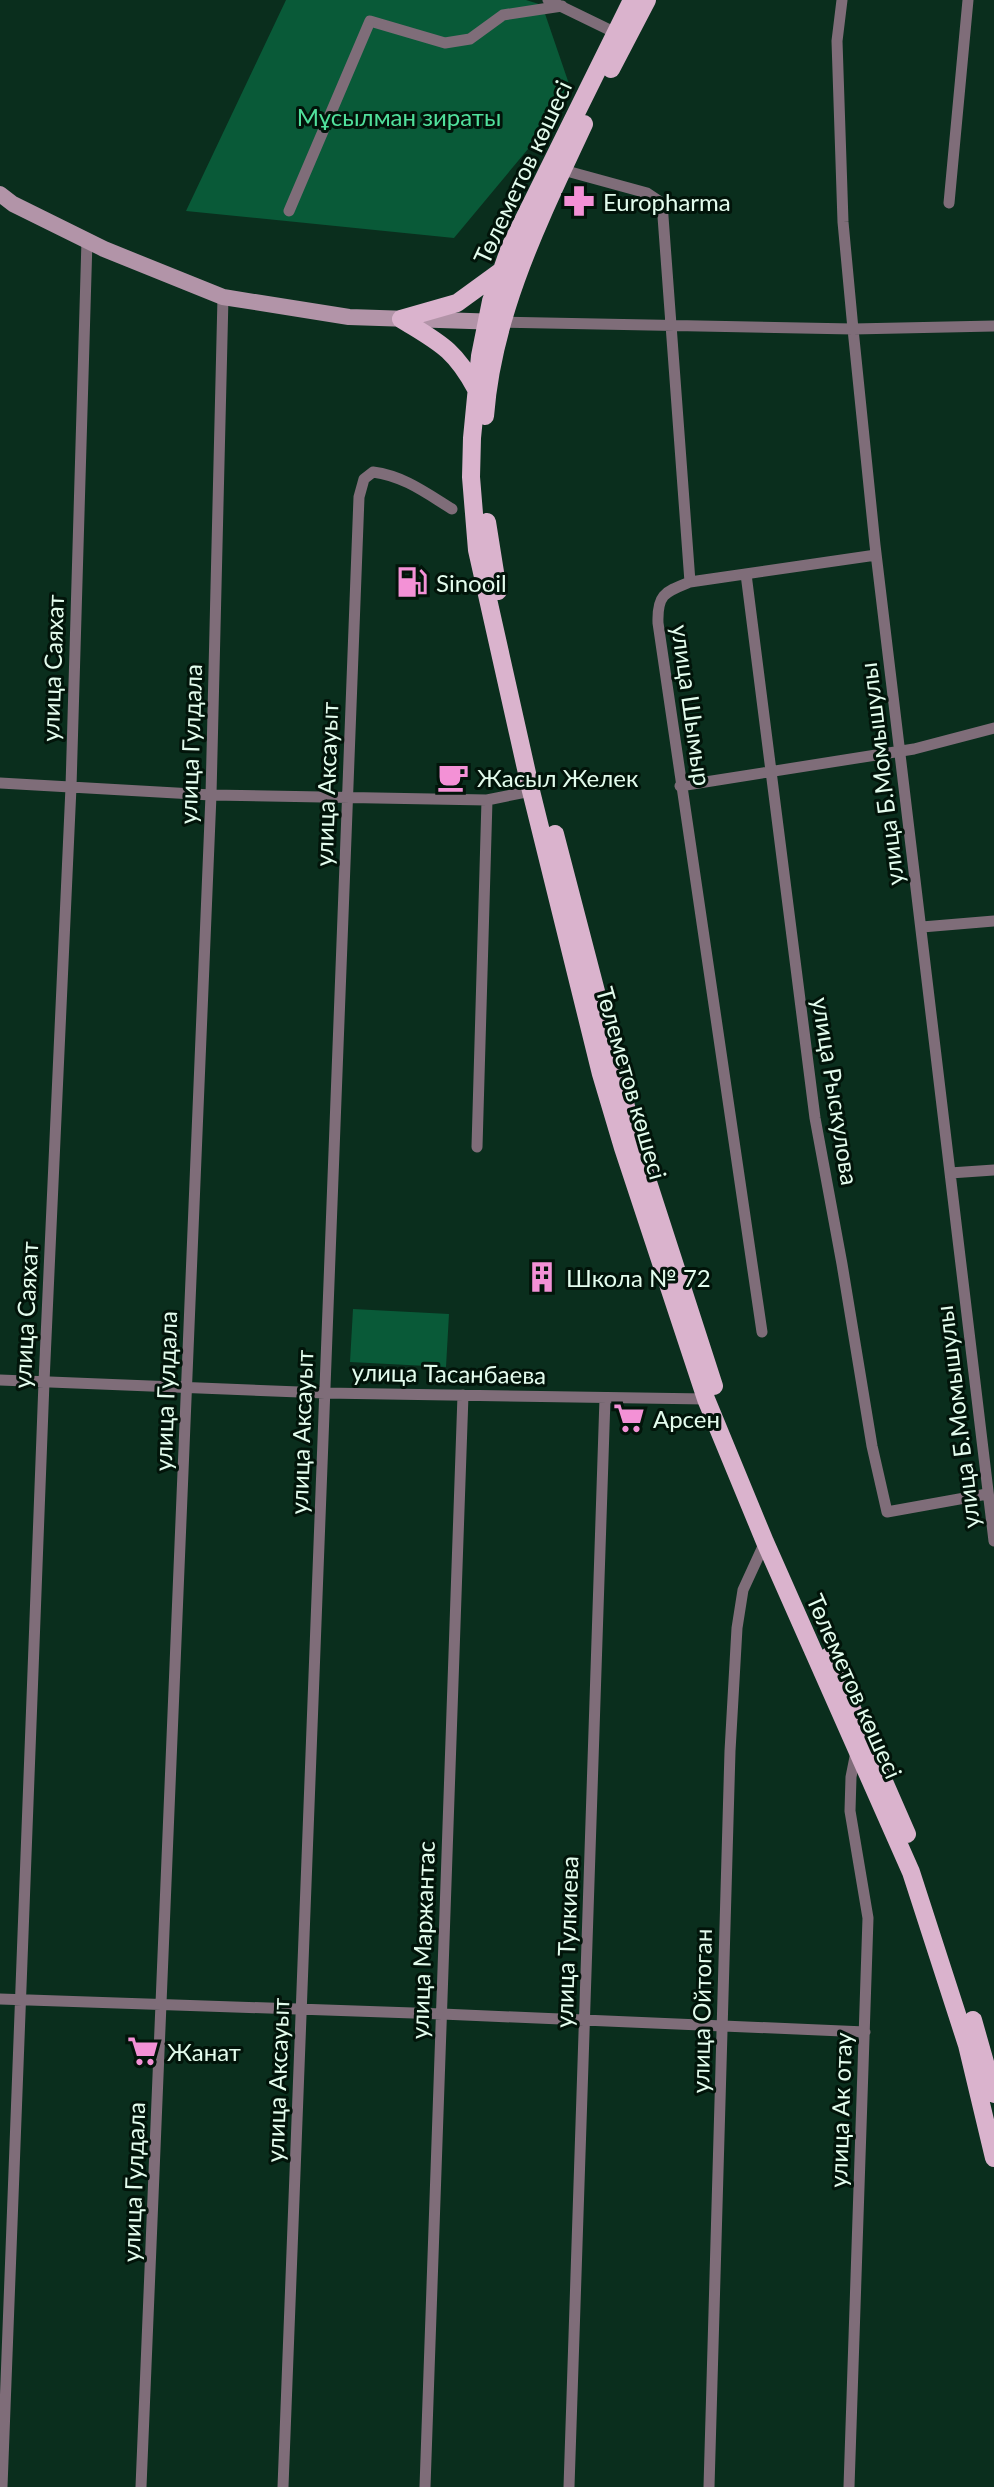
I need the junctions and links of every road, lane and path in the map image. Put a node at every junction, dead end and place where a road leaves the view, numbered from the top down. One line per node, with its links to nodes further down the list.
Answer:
1 (548, 0): 6 (street)
2 (632, 0): 7 (main road, Төлеметов көшесі)
3 (647, 0): 7 (main road, Төлеметов көшесі)
4 (968, 0): 10 (street)
5 (840, 1): 19 (street, улица Б.Момышулы)
6 (562, 6): 7 (street); 11 (street)
7 (621, 35): 8 (main road, Төлеметов көшесі); 13 (main road, Төлеметов көшесі)
8 (563, 170): 16 (main road, Төлеметов көшесі); 17 (street)
9 (0, 194): 12 (main road)
10 (949, 203)
11 (289, 211)
12 (87, 240): 14 (main road); 30 (street, улица Саяхат)
13 (501, 271): 15 (main road); 16 (main road, Төлеметов көшесі)
14 (223, 297): 15 (main road); 32 (street, улица Гулдала)
15 (401, 319): 16 (main road); 20 (main road)
16 (493, 322): 17 (street); 20 (main road, Төлеметов көшесі); 51 (main road, Төлеметов көшесі)
17 (671, 326): 19 (street); 24 (street)
18 (994, 326): 19 (street)
19 (853, 329): 22 (street, улица Б.Момышулы)
20 (476, 389): 31 (main road, Төлеметов көшесі)
21 (452, 509): 33 (street, улица Аксауыт)
22 (876, 555): 23 (street); 26 (street, улица Б.Момышулы)
23 (746, 574): 24 (street); 27 (street, улица Рыскулова)
24 (690, 582): 29 (street, улица Шымыр)
25 (994, 728): 26 (street)
26 (901, 750): 27 (street); 36 (street, улица Б.Момышулы)
27 (769, 772): 29 (street); 48 (street, улица Рыскулова)
28 (0, 783): 30 (street)
29 (680, 786): 40 (street, улица Шымыр)
30 (71, 787): 32 (street); 42 (street, улица Саяхат)
31 (531, 791): 34 (street); 47 (main road, Төлеметов көшесі)
32 (211, 795): 33 (street); 43 (street, улица Гулдала)
33 (347, 797): 34 (street); 44 (street, улица Аксауыт)
34 (487, 800): 37 (street)
35 (994, 921): 36 (street)
36 (922, 927): 39 (street, улица Б.Момышулы)
37 (477, 1147)
38 (994, 1170): 39 (street)
39 (950, 1173): 48 (street, улица Б.Момышулы)
40 (762, 1332)
41 (0, 1380): 42 (street, улица Тасанбаева)
42 (44, 1382): 43 (street, улица Тасанбаева); 53 (street, улица Саяхат)
43 (187, 1387): 44 (street, улица Тасанбаева); 54 (street, улица Гулдала)
44 (325, 1393): 45 (street, улица Тасанбаева); 55 (street, улица Аксауыт)
45 (463, 1395): 46 (street, улица Тасанбаева); 56 (street, улица Маржантас)
46 (605, 1398): 47 (street, улица Тасанбаева); 57 (street, улица Тулкиева)
47 (706, 1399): 50 (main road, Төлеметов көшесі)
48 (987, 1494): 49 (street, улица Б.Момышулы)
49 (994, 1541)
50 (765, 1542): 51 (main road, Төлеметов көшесі); 58 (street, улица Ойтоган)
51 (862, 1746): 59 (street, улица Ак отау); 60 (main road, Төлеметов көшесі); 61 (main road, Төлеметов көшесі)
52 (0, 1999): 53 (street)
53 (21, 2000): 54 (street); 62 (street, улица Саяхат)
54 (162, 2005): 55 (street); 63 (street, улица Гулдала)
55 (302, 2010): 56 (street); 64 (street, улица Аксауыт)
56 (442, 2014): 57 (street); 65 (street, улица Маржантас)
57 (586, 2020): 58 (street); 66 (street, улица Тулкиева)
58 (722, 2025): 59 (street); 67 (street, улица Ойтоган)
59 (865, 2032): 68 (street, улица Ак отау)
60 (994, 2094)
61 (994, 2158)
62 (2, 2487)
63 (141, 2487)
64 (283, 2487)
65 (425, 2487)
66 (569, 2487)
67 (709, 2487)
68 (849, 2487)

